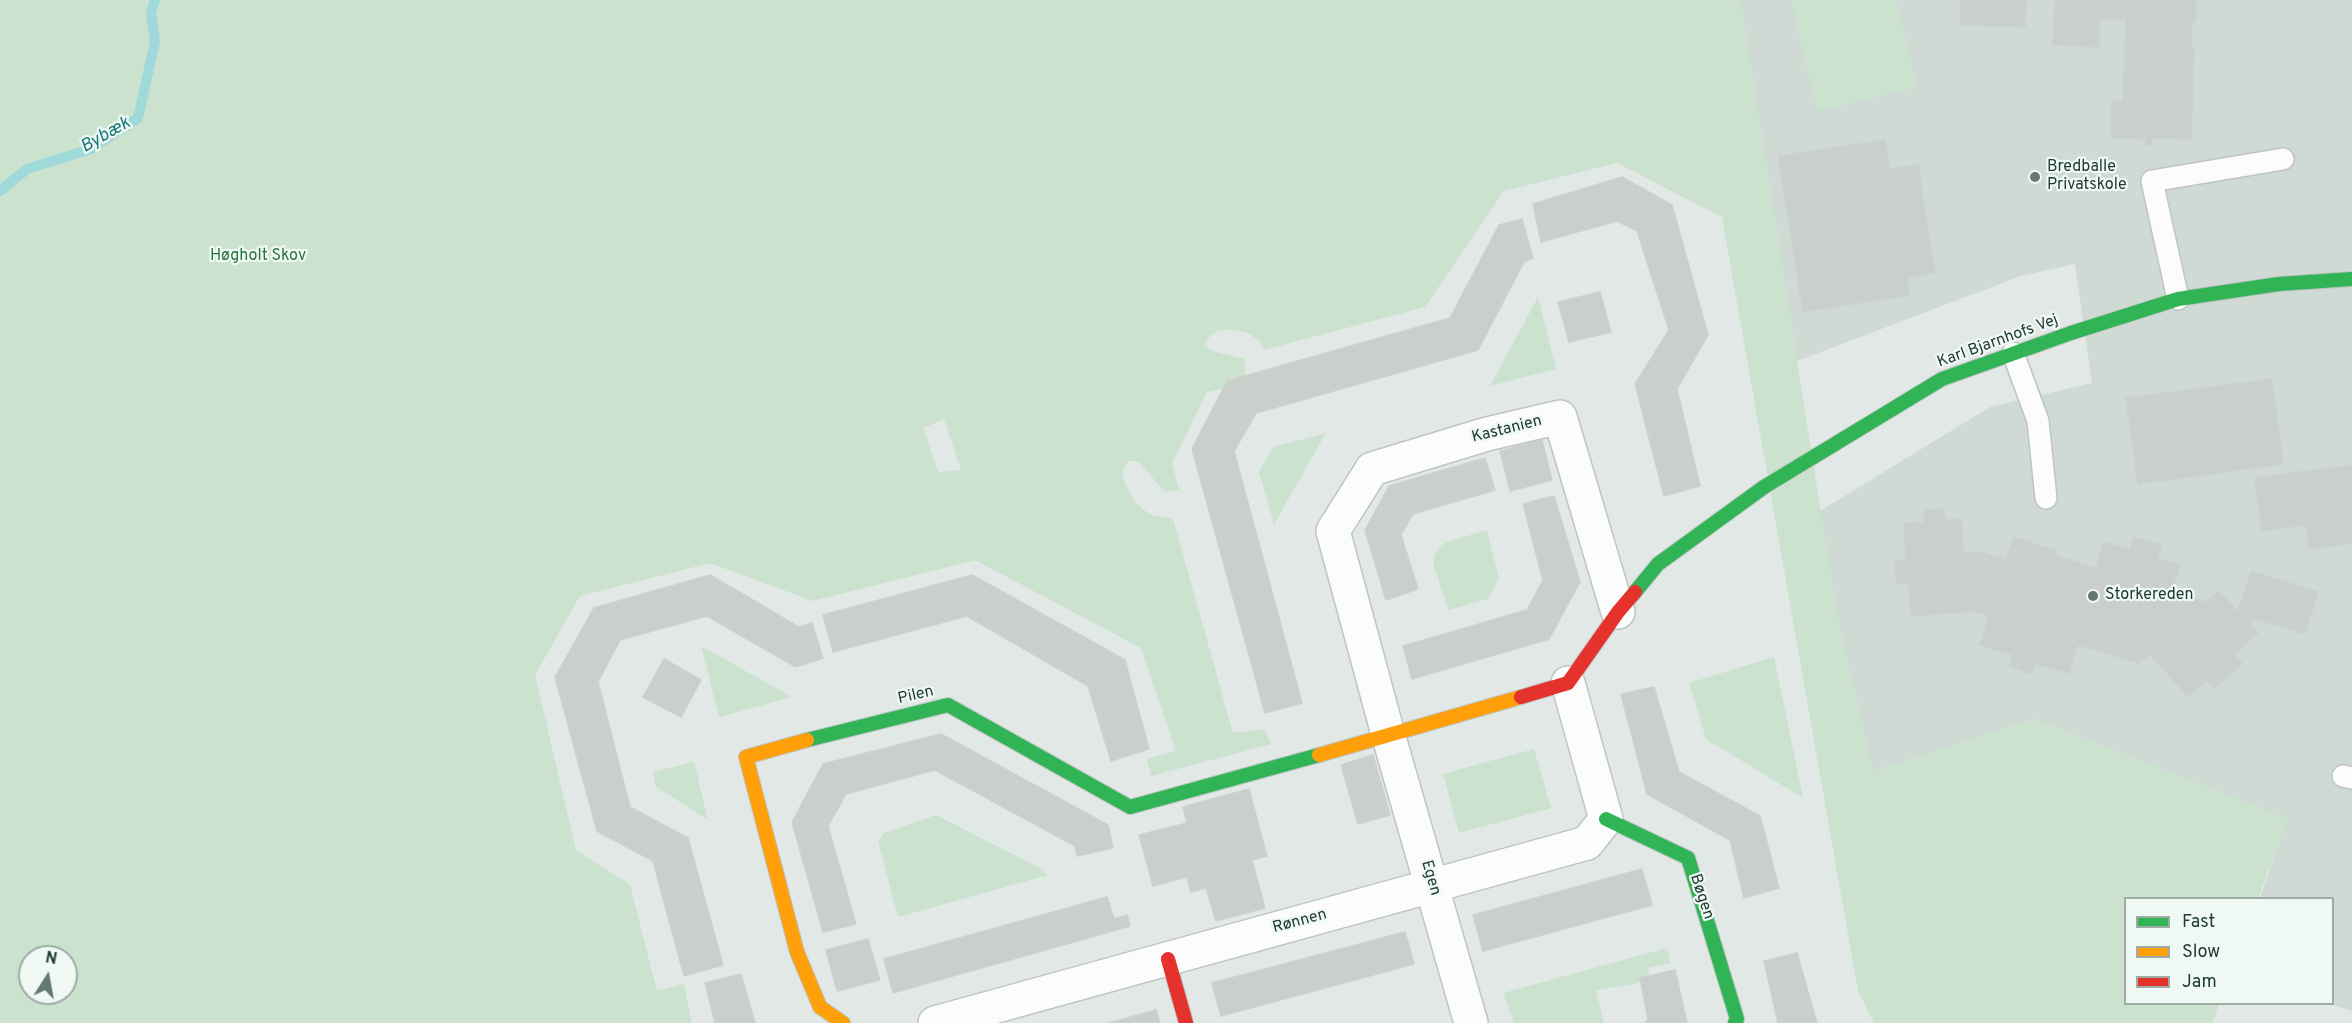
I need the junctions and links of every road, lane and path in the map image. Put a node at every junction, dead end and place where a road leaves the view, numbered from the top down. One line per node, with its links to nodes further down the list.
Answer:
1 (2283, 159): 3 (lane)
2 (2352, 279): 3 (street, Karl Bjarnhofs Vej)
3 (2178, 299): 4 (street, Karl Bjarnhofs Vej)
4 (2013, 353): 5 (lane); 6 (street, Karl Bjarnhofs Vej)
5 (2046, 498)
6 (1618, 612): 7 (street); 8 (street, Kastanien)
7 (1568, 683): 8 (street); 9 (street)
8 (1388, 734): 10 (street, Egen); 12 (street, Pilen)
9 (1606, 819): 10 (street); 16 (street, Bøgen)
10 (1433, 886): 11 (street, Rønnen); 15 (street, Egen)
11 (1168, 959): 13 (street, Rønnen); 14 (street)
12 (843, 1023)
13 (936, 1023)
14 (1186, 1023)
15 (1471, 1023)
16 (1735, 1023)

